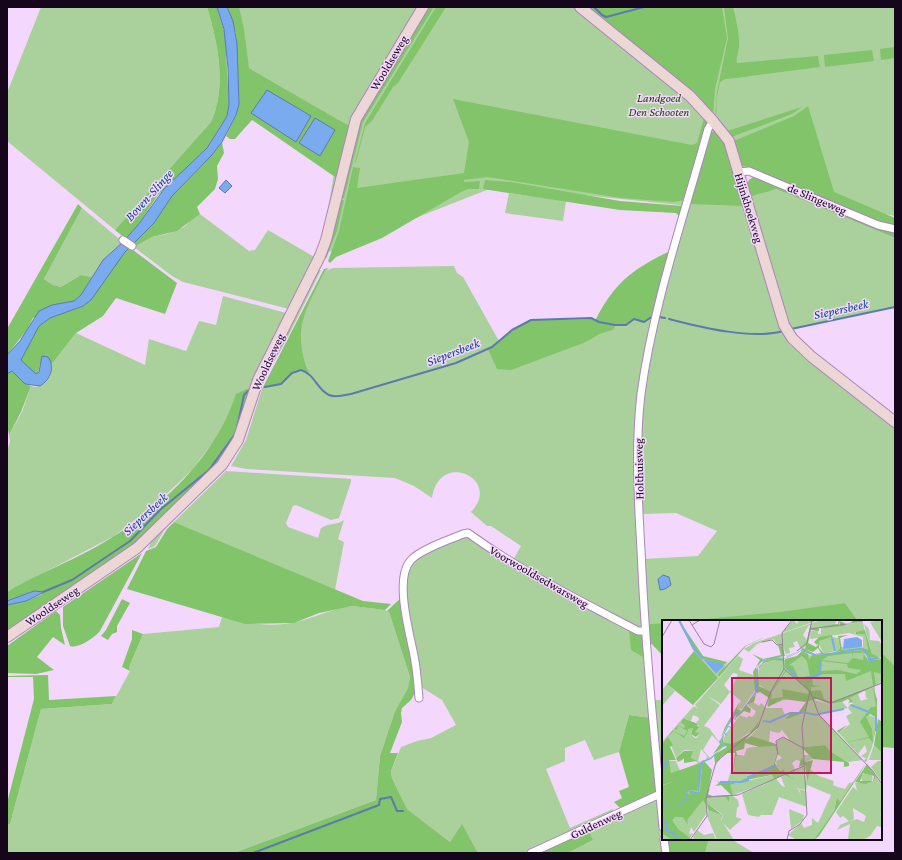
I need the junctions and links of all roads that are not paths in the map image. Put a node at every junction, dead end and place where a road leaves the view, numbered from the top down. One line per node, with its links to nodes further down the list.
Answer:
1 (423, 7): 10 (main road, Wooldseweg)
2 (580, 7): 3 (main road, Hijinkhoekweg)
3 (713, 120): 4 (main road, Hijinkhoekweg); 9 (street, Holthuisweg)
4 (739, 172): 5 (street, de Slingeweg); 8 (main road, Hijinkhoekweg)
5 (895, 228)
6 (123, 240): 7 (street)
7 (132, 246)
8 (895, 422)
9 (645, 631): 11 (street, Voorwooldsedwarsweg); 12 (street, Holthuisweg)
10 (7, 637)
11 (419, 698)
12 (660, 794): 13 (street, Holthuisweg); 15 (street, Guldenweg)
13 (662, 816)
14 (664, 840): 16 (street)
15 (531, 853)
16 (666, 853)

